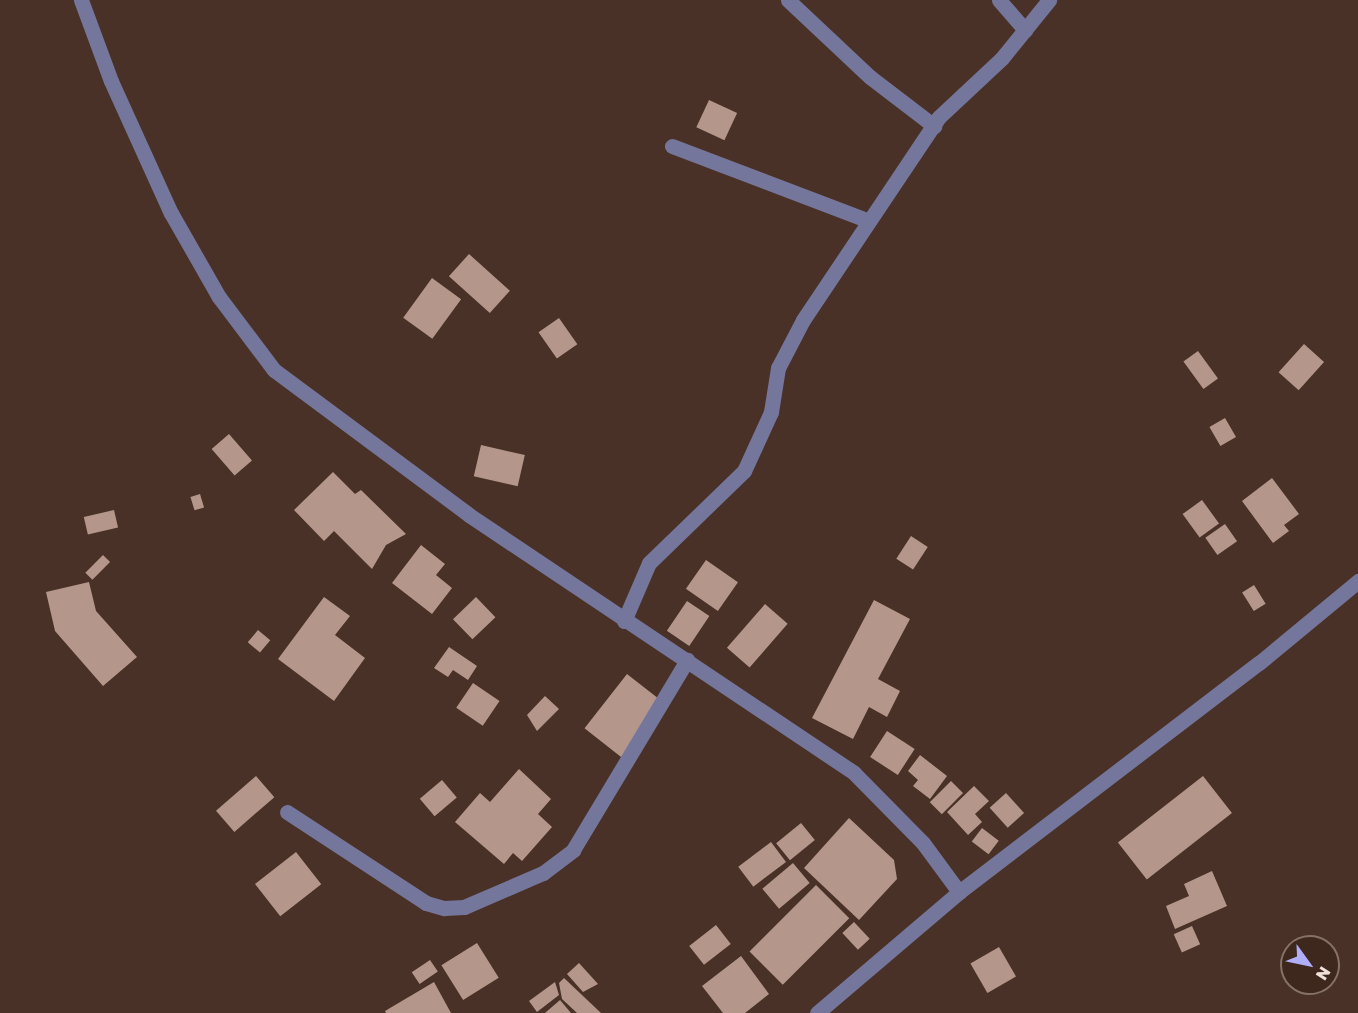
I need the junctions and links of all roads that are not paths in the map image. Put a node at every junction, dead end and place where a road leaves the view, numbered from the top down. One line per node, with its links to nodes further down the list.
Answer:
1 (81, 0): 10 (street)
2 (788, 0): 6 (street)
3 (999, 0): 5 (street)
4 (1050, 0): 5 (street)
5 (1025, 30): 6 (street)
6 (934, 126): 8 (street)
7 (672, 146): 8 (street)
8 (869, 221): 10 (street)
9 (1358, 581): 13 (street)
10 (624, 621): 11 (street)
11 (687, 660): 12 (street); 13 (street)
12 (287, 812)
13 (959, 892): 14 (street)
14 (817, 1013)

